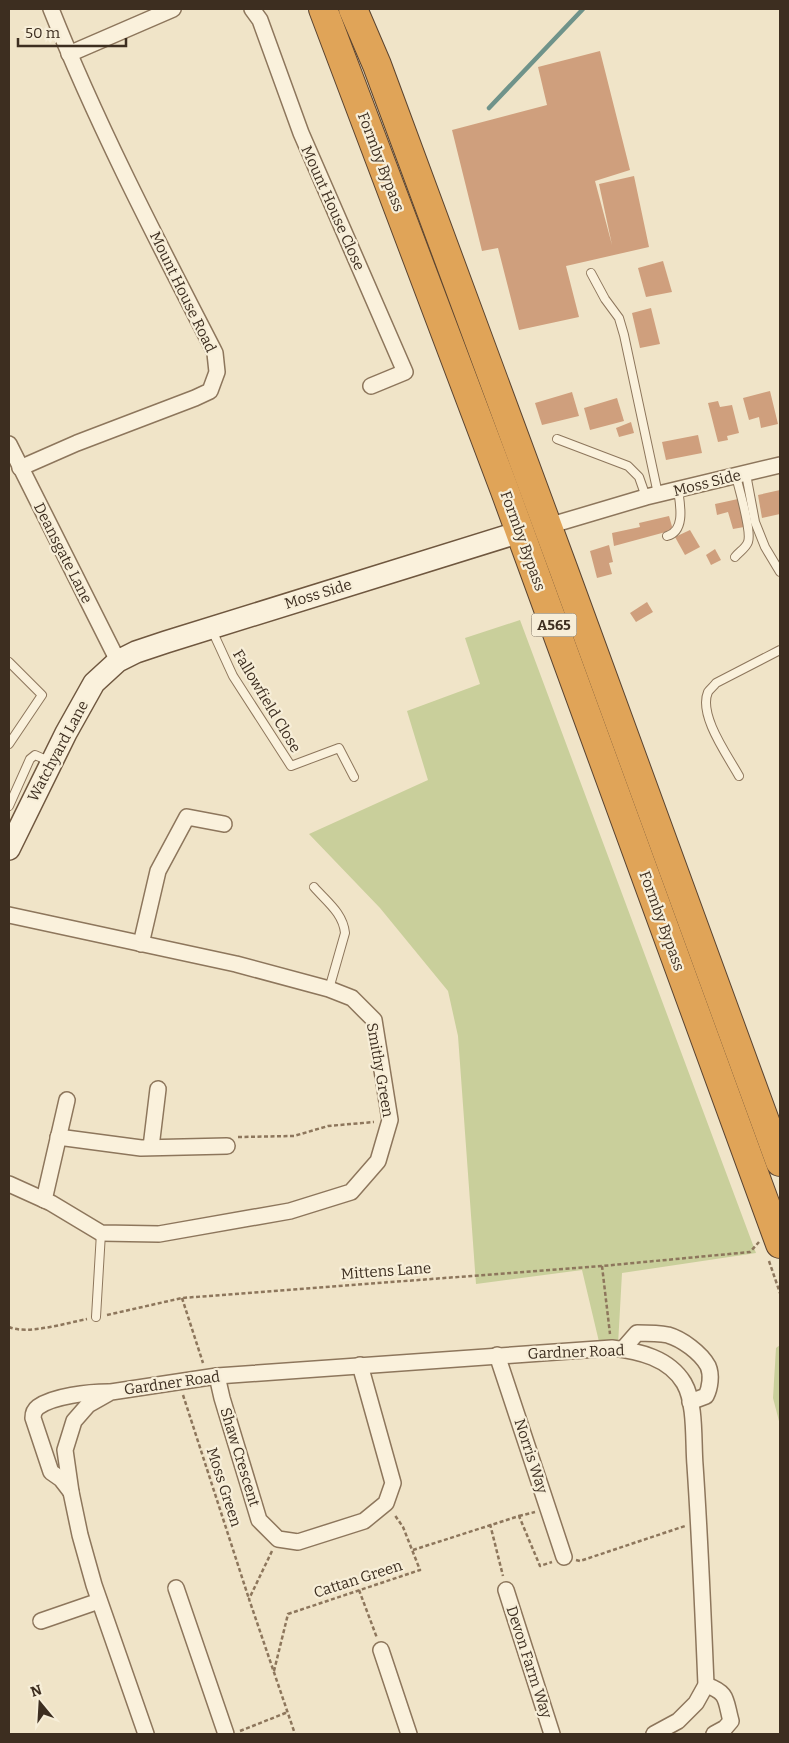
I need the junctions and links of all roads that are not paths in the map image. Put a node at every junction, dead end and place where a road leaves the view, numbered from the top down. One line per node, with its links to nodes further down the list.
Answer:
1 (51, 9): 6 (street, Mount House Road)
2 (173, 9): 6 (street)
3 (252, 9): 8 (street, Mount House Close)
4 (323, 9): 17 (highway, Formby Bypass / A565)
5 (353, 9): 16 (highway, Formby Bypass / A565)
6 (69, 54): 12 (street, Mount House Road)
7 (591, 273): 15 (lane)
8 (372, 386)
9 (557, 439): 15 (lane)
10 (9, 444): 12 (street, Deansgate Lane)
11 (780, 465): 13 (street, Moss Side)
12 (20, 468): 23 (street, Deansgate Lane)
13 (741, 475): 14 (street, Moss Side); 19 (lane); 20 (lane)
14 (678, 490): 15 (street, Moss Side); 18 (lane)
15 (652, 496): 16 (street, Moss Side)
16 (548, 526): 41 (highway, Formby Bypass / A565)
17 (520, 532): 21 (street, Moss Side); 45 (highway, Formby Bypass / A565)
18 (667, 536)
19 (735, 556)
20 (780, 572)
21 (211, 628): 23 (street, Moss Side); 28 (lane, Fallowfield Close)
22 (780, 650): 27 (lane)
23 (118, 661): 26 (street, Watchyard Lane)
24 (9, 662): 25 (lane)
25 (9, 744)
26 (51, 762): 29 (lane); 31 (street, Watchyard Lane)
27 (739, 776)
28 (354, 777)
29 (9, 806)
30 (224, 824): 34 (street)
31 (9, 849)
32 (314, 888): 35 (lane)
33 (9, 915): 34 (street, Smithy Green)
34 (141, 944): 35 (street, Smithy Green)
35 (329, 990): 44 (street, Smithy Green)
36 (158, 1089): 40 (street)
37 (66, 1100): 38 (street)
38 (58, 1137): 40 (street); 43 (street)
39 (227, 1146): 40 (street)
40 (151, 1147)
41 (780, 1162)
42 (9, 1184): 43 (street, Smithy Green)
43 (44, 1200): 44 (street, Smithy Green)
44 (101, 1233): 46 (lane)
45 (771, 1242)
46 (96, 1317)
47 (618, 1349): 48 (street, Gardner Road); 52 (street, Gardner Road); 52 (street)
48 (497, 1355): 49 (street, Gardner Road); 54 (street, Norris Way)
49 (360, 1365): 50 (street, Gardner Road); 50 (street, Shaw Crescent)
50 (212, 1376): 51 (street, Gardner Road)
51 (111, 1392): 53 (street, Gardner Road); 53 (street, Gardner Road)
52 (690, 1402): 60 (street, Gardner Road)
53 (71, 1492): 57 (street, Gardner Road)
54 (564, 1558)
55 (176, 1588): 62 (street)
56 (506, 1590): 64 (street, Devon Farm Way)
57 (99, 1601): 58 (street); 61 (street, Gardner Road)
58 (41, 1621)
59 (381, 1650): 63 (street)
60 (706, 1685): 65 (street); 66 (street)
61 (146, 1734)
62 (226, 1734)
63 (409, 1734)
64 (552, 1734)
65 (654, 1734)
66 (714, 1734)

